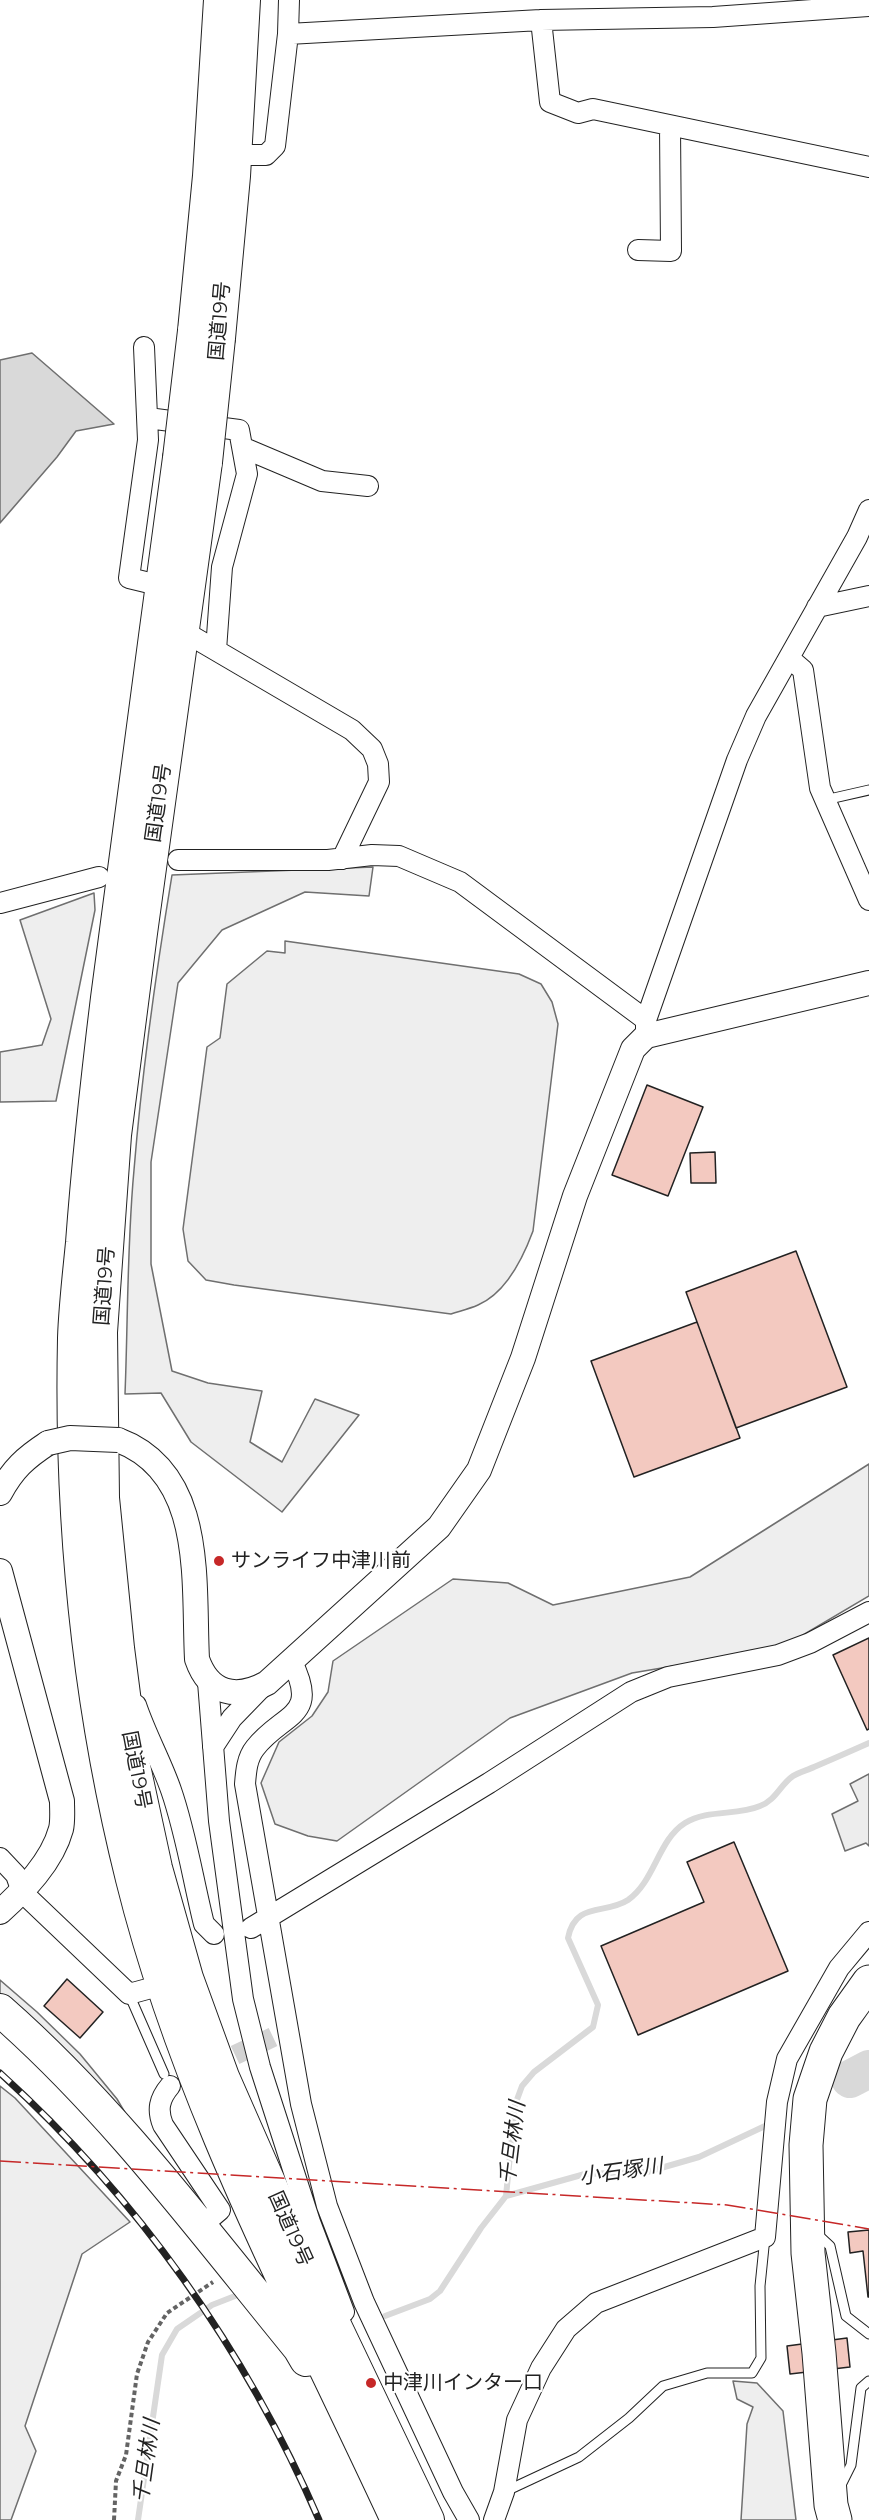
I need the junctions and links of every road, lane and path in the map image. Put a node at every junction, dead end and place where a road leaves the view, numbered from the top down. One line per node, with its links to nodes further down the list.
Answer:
1 (220, 0): 11 (highway, 国道19号)
2 (244, 0): 8 (highway, 国道19号)
3 (289, 0): 6 (street)
4 (869, 6): 5 (street)
5 (541, 20): 6 (street); 7 (street)
6 (288, 34): 8 (street)
7 (670, 126): 9 (street); 10 (street)
8 (235, 154): 11 (highway, 国道19号)
9 (869, 167)
10 (638, 250)
11 (207, 335): 15 (highway, 国道19号, bridge)
12 (144, 347): 13 (street)
13 (148, 418): 14 (street); 18 (street)
14 (244, 448): 16 (street); 22 (street)
15 (192, 460): 18 (highway, 国道19号); 21 (highway, 国道19号)
16 (368, 486)
17 (869, 510): 20 (street)
18 (162, 586): 49 (highway, 国道19号)
19 (869, 596): 20 (street)
20 (817, 607): 23 (street)
21 (183, 630): 22 (street); 36 (highway, 国道19号)
22 (216, 650): 26 (street)
23 (789, 658): 25 (street); 32 (street)
24 (869, 790): 25 (lane)
25 (825, 800): 29 (street)
26 (342, 859): 27 (street); 32 (street)
27 (178, 860)
28 (99, 877): 30 (street)
29 (869, 900)
30 (0, 903)
31 (869, 983): 32 (street)
32 (646, 1028): 37 (street)
33 (0, 1493): 38 (street, bridge)
34 (0, 1572): 42 (street)
35 (869, 1612): 44 (street)
36 (118, 1648): 47 (street); 58 (highway, 国道19号)
37 (291, 1660): 39 (street); 44 (street)
38 (208, 1682): 39 (street); 40 (street)
39 (267, 1683): 40 (street)
40 (213, 1747): 58 (street)
41 (0, 1858): 42 (street)
42 (22, 1892): 43 (street); 50 (street)
43 (0, 1912)
44 (269, 1919): 45 (street); 66 (street)
45 (251, 1928)
46 (869, 1932): 55 (street)
47 (214, 1934)
48 (869, 1982): 54 (highway)
49 (162, 1985): 50 (street); 53 (highway, 国道19号)
50 (129, 1994): 52 (lane)
51 (0, 2010): 53 (highway)
52 (167, 2080): 53 (street)
53 (221, 2209): 56 (highway); 60 (highway, 国道19号)
54 (807, 2225): 57 (lane); 62 (highway)
55 (765, 2237): 61 (street); 61 (lane)
56 (234, 2269): 60 (highway); 63 (path)
57 (869, 2334)
58 (357, 2368): 65 (highway, 国道19号)
59 (869, 2381): 62 (lane)
60 (346, 2409): 64 (highway, 国道19号)
61 (504, 2492): 67 (street)
62 (831, 2515)
63 (114, 2520)
64 (397, 2520)
65 (428, 2520)
66 (469, 2520)
67 (495, 2520)

